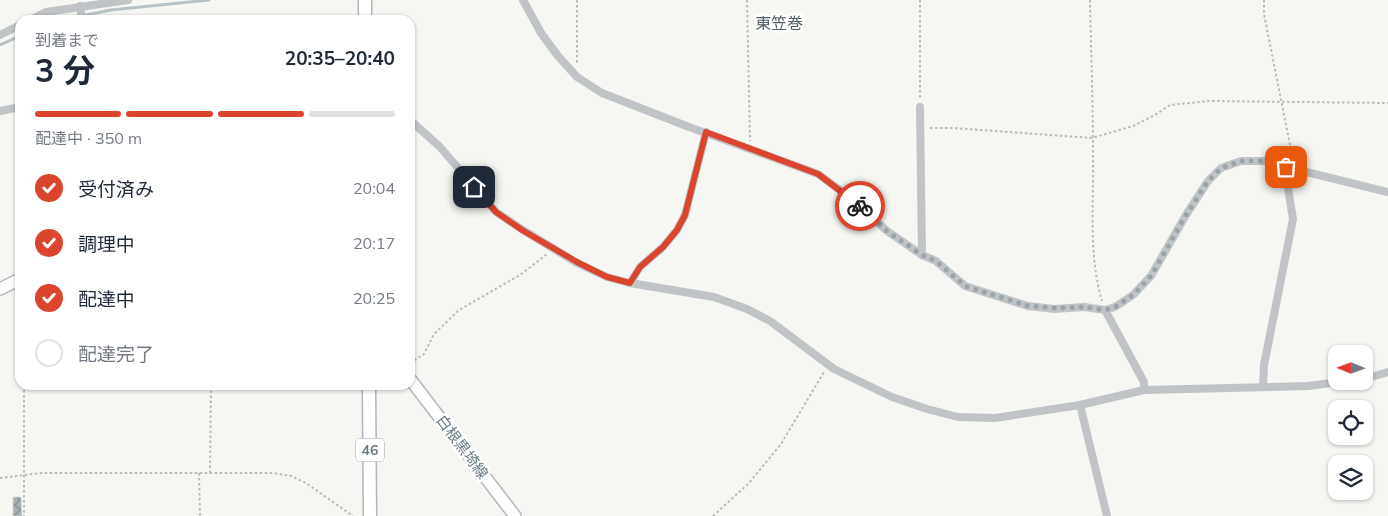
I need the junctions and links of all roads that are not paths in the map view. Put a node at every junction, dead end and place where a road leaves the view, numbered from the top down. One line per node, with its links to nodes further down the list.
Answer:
1 (128, 0): 4 (street)
2 (365, 0): 7 (main road)
3 (523, 0): 14 (street)
4 (80, 6): 5 (street); 6 (street)
5 (40, 15)
6 (81, 15)
7 (365, 15)
8 (15, 28): 9 (street)
9 (0, 35)
10 (920, 107): 17 (street)
11 (15, 108): 12 (street)
12 (0, 111)
13 (415, 124): 19 (street)
14 (706, 132): 17 (street); 19 (street)
15 (1286, 167): 16 (street); 21 (street); 26 (street)
16 (1388, 192)
17 (922, 255): 21 (street)
18 (15, 281): 20 (main road)
19 (630, 283): 29 (street)
20 (0, 288)
21 (1105, 310): 28 (street)
22 (1388, 372): 23 (street)
23 (1373, 376)
24 (1328, 383): 26 (street)
25 (415, 386): 31 (main road, 白根黒埼線)
26 (1263, 386): 28 (street)
27 (369, 390): 30 (main road, 46)
28 (1144, 390): 29 (street)
29 (1080, 405): 32 (street)
30 (370, 516)
31 (515, 516)
32 (1108, 516)

